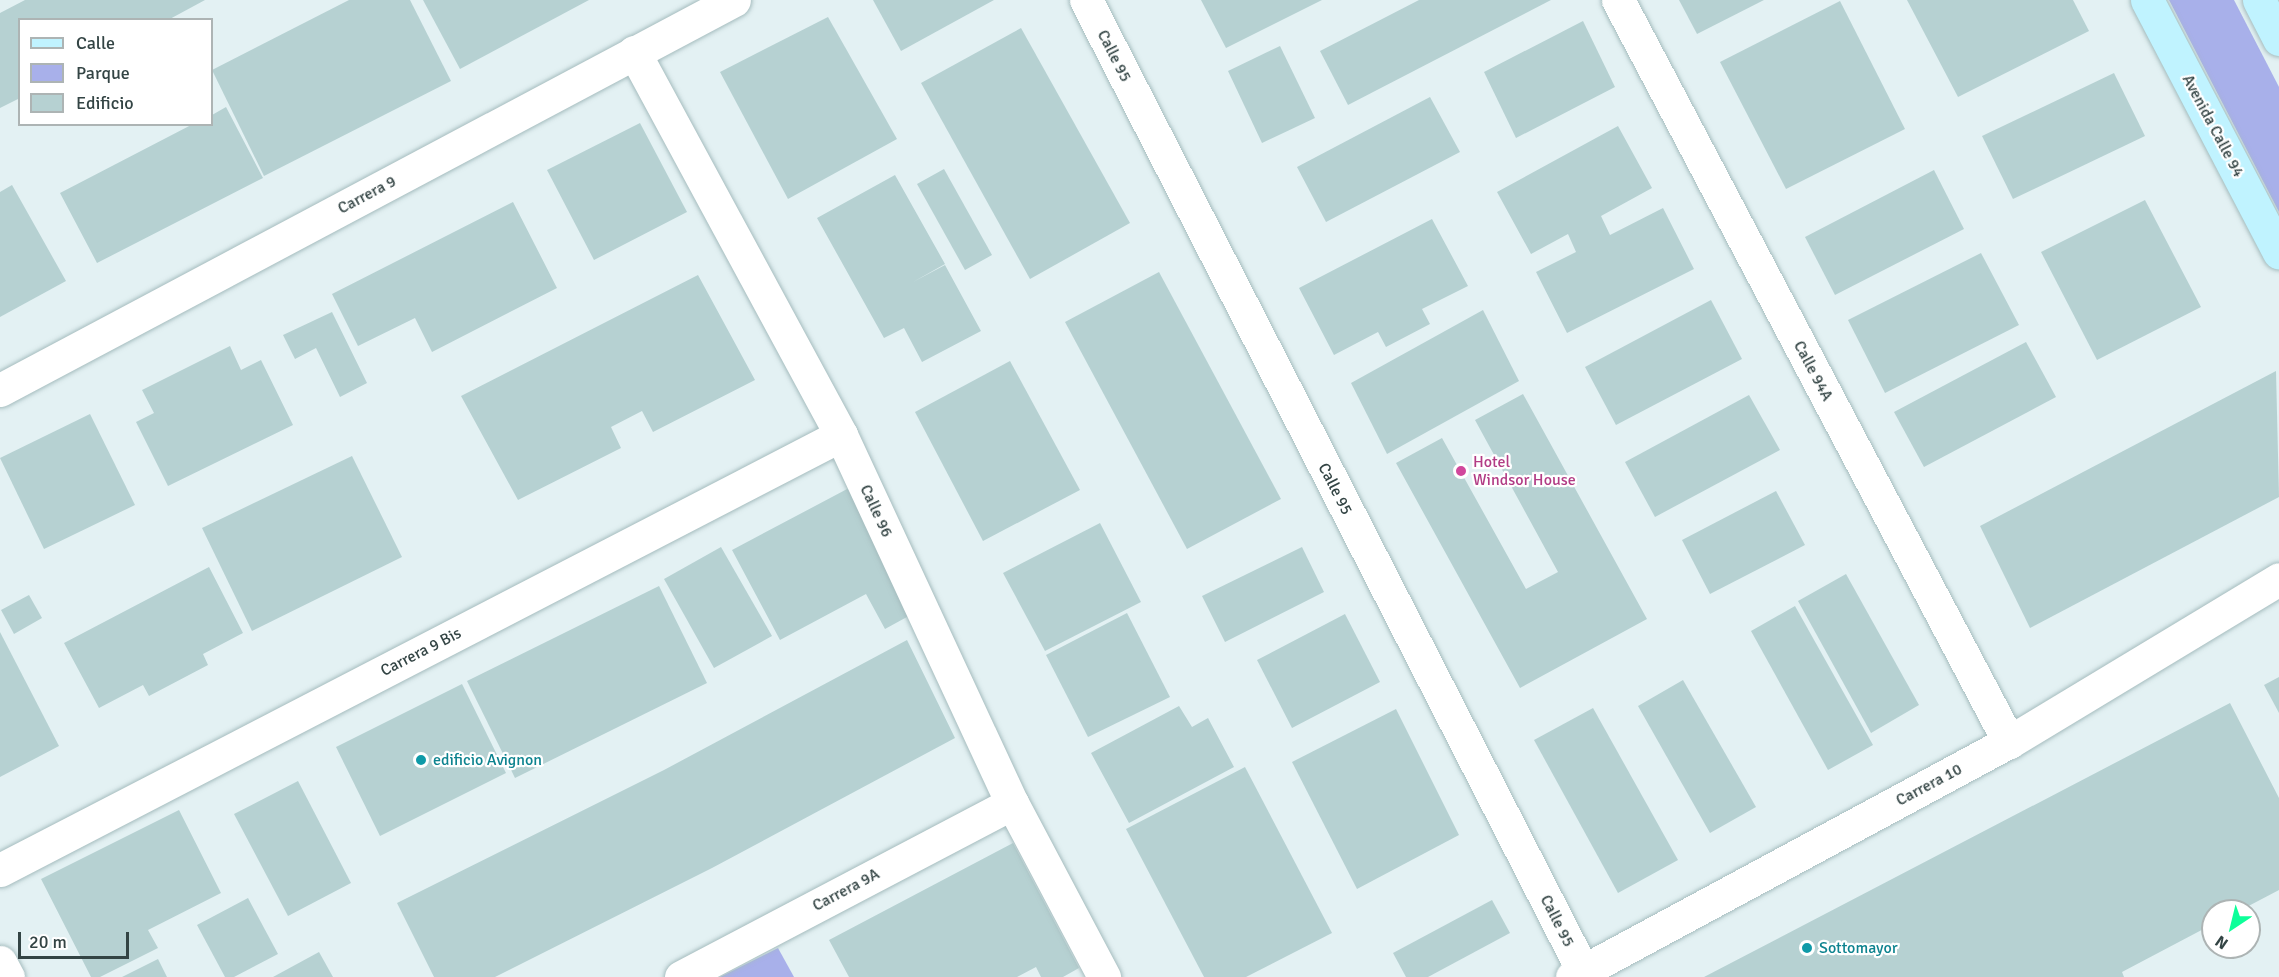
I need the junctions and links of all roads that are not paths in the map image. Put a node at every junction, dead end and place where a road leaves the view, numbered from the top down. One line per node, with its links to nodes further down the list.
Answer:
1 (734, 0): 7 (street, Carrera 9)
2 (1086, 0): 16 (street, Calle 95)
3 (1618, 0): 12 (street, Calle 94A)
4 (2147, 0): 8 (main road, Avenida Calle 94)
5 (2259, 0): 6 (main road)
6 (2279, 39)
7 (634, 52): 9 (street, Carrera 9); 10 (street, Calle 96)
8 (2279, 253)
9 (0, 390)
10 (841, 435): 13 (street, Calle 96); 14 (street, Carrera 9 Bis)
11 (2279, 579): 12 (street, Carrera 10)
12 (2009, 742): 16 (street, Carrera 10)
13 (1012, 803): 18 (street, Carrera 9A); 19 (street, Calle 96)
14 (0, 870)
15 (0, 962): 17 (street)
16 (1580, 975)
17 (8, 977)
18 (681, 977)
19 (1104, 977)

